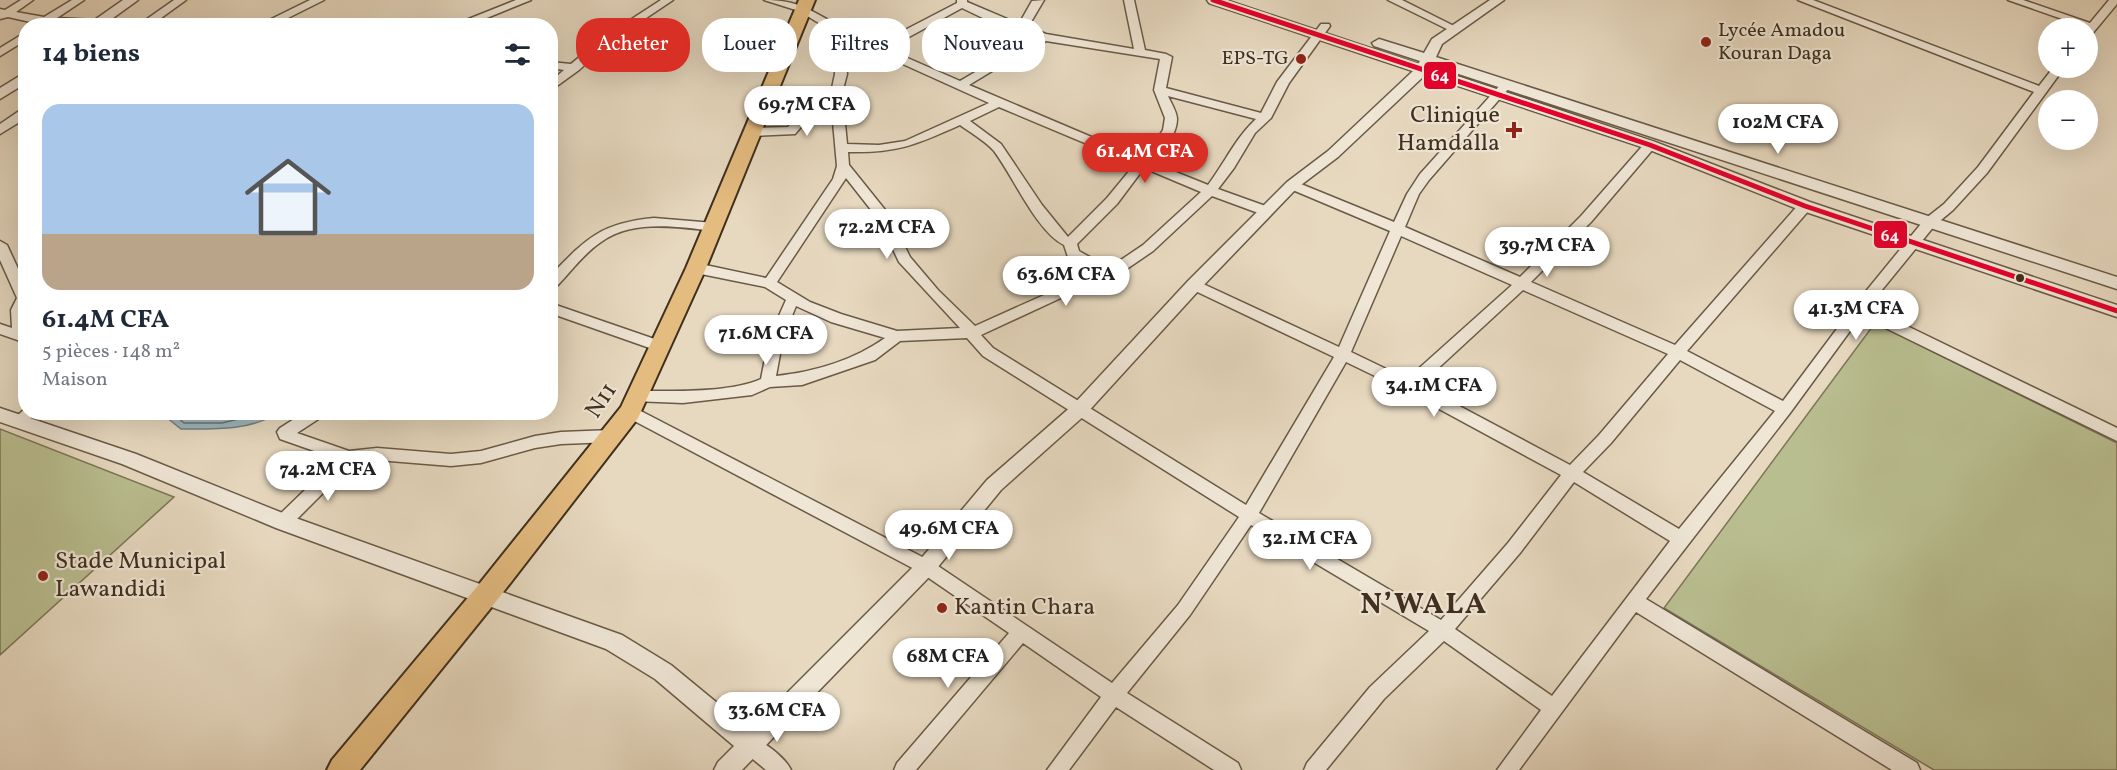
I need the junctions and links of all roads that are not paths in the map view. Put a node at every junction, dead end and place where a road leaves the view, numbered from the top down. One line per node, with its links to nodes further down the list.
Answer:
1 (28, 0): 22 (street)
2 (79, 0): 24 (street)
3 (132, 0): 25 (street)
4 (181, 0): 26 (street)
5 (319, 0): 27 (street)
6 (494, 0): 21 (street)
7 (526, 0): 21 (street)
8 (669, 0): 44 (street)
9 (769, 0): 20 (street)
10 (1039, 0): 31 (street)
11 (1129, 0): 40 (street)
12 (1214, 0): 36 (street)
13 (1246, 0): 36 (street)
14 (1393, 0): 34 (street)
15 (1497, 0): 34 (street)
16 (1803, 0): 54 (street)
17 (2013, 0): 32 (street)
18 (2115, 0): 33 (street)
19 (962, 2): 30 (street); 35 (street)
20 (805, 5): 29 (street); 62 (main road, N11)
21 (506, 6): 28 (street)
22 (2, 14): 23 (street)
23 (20, 18)
24 (50, 18)
25 (105, 18)
26 (154, 18)
27 (280, 18)
28 (476, 18)
29 (822, 18)
30 (991, 18)
31 (1027, 18)
32 (2059, 18)
33 (2098, 20)
34 (1455, 29): 42 (street)
35 (910, 31)
36 (1322, 31): 42 (street); 59 (street)
37 (1045, 37): 40 (street)
38 (18, 41): 39 (street)
39 (0, 53)
40 (1140, 53): 52 (street)
41 (910, 63): 50 (street)
42 (1425, 65): 53 (street); 67 (street)
43 (558, 66): 44 (street)
44 (575, 68): 49 (street)
45 (841, 72): 51 (street)
46 (983, 72): 50 (street)
47 (2050, 78): 54 (street)
48 (18, 82): 56 (street)
49 (558, 82)
50 (961, 85): 57 (street)
51 (838, 88): 62 (street); 64 (street)
52 (1160, 90): 59 (street); 65 (street)
53 (1502, 90): 63 (street); 71 (street); 73 (street)
54 (2040, 90)
55 (2038, 93): 71 (street)
56 (0, 94)
57 (999, 103): 60 (street); 65 (street)
58 (18, 118): 61 (street)
59 (1265, 118): 68 (street)
60 (961, 120): 64 (street); 75 (street)
61 (0, 130)
62 (753, 132): 72 (main road, N11)
63 (1650, 145): 69 (street); 83 (street)
64 (842, 148): 66 (street)
65 (1142, 163): 68 (street); 75 (street)
66 (843, 166): 81 (street); 90 (street)
67 (1292, 185): 70 (street); 73 (street)
68 (1210, 191): 70 (street); 78 (street)
69 (1805, 206): 74 (street); 94 (street)
70 (1266, 211): 84 (street)
71 (1930, 222): 74 (street); 82 (street)
72 (714, 227): 77 (main road, N11); 79 (street)
73 (1398, 229): 83 (street); 95 (street)
74 (1913, 242): 86 (street); 88 (street)
75 (1070, 243): 78 (street)
76 (2, 252): 80 (street)
77 (696, 268): 81 (street); 93 (main road, N11)
78 (1110, 274): 90 (street)
79 (558, 277)
80 (18, 283)
81 (769, 283): 85 (street)
82 (2117, 283)
83 (1521, 284): 94 (street); 97 (street)
84 (1194, 285): 95 (street); 100 (street)
85 (794, 298): 92 (street); 96 (street)
86 (1859, 309): 99 (street); 103 (street)
87 (558, 311): 93 (street)
88 (2117, 311)
89 (0, 329): 91 (street)
90 (973, 333): 92 (street); 100 (street)
91 (18, 334)
92 (897, 336): 96 (street)
93 (662, 347): 98 (main road, N11)
94 (1677, 352): 99 (street); 106 (street)
95 (1342, 356): 97 (street); 107 (street)
96 (768, 382): 98 (street)
97 (1409, 386): 106 (street)
98 (634, 404): 104 (main road, N11); 110 (street)
99 (1785, 409): 109 (street)
100 (1079, 410): 107 (street); 110 (street)
101 (24, 420): 108 (street)
102 (305, 420): 105 (street)
103 (2117, 435)
104 (612, 436): 105 (street); 111 (main road, N11)
105 (349, 457): 108 (street)
106 (1572, 473): 109 (street); 113 (street)
107 (1249, 515): 113 (street); 115 (street)
108 (283, 522): 111 (street)
109 (1681, 539): 112 (street)
110 (926, 567): 114 (street); 117 (street)
111 (485, 596): 117 (street); 119 (main road, N11)
112 (1635, 602): 116 (street); 127 (street)
113 (1443, 630): 116 (street); 125 (street)
114 (1021, 632): 115 (street); 122 (street)
115 (1114, 695): 118 (street); 123 (street)
116 (1554, 709): 126 (street)
117 (750, 745): 120 (street); 121 (street)
118 (1211, 764): 124 (street)
119 (342, 770)
120 (726, 770)
121 (781, 770)
122 (904, 770)
123 (1057, 770)
124 (1232, 770)
125 (1314, 770)
126 (1507, 770)
127 (1910, 770)

